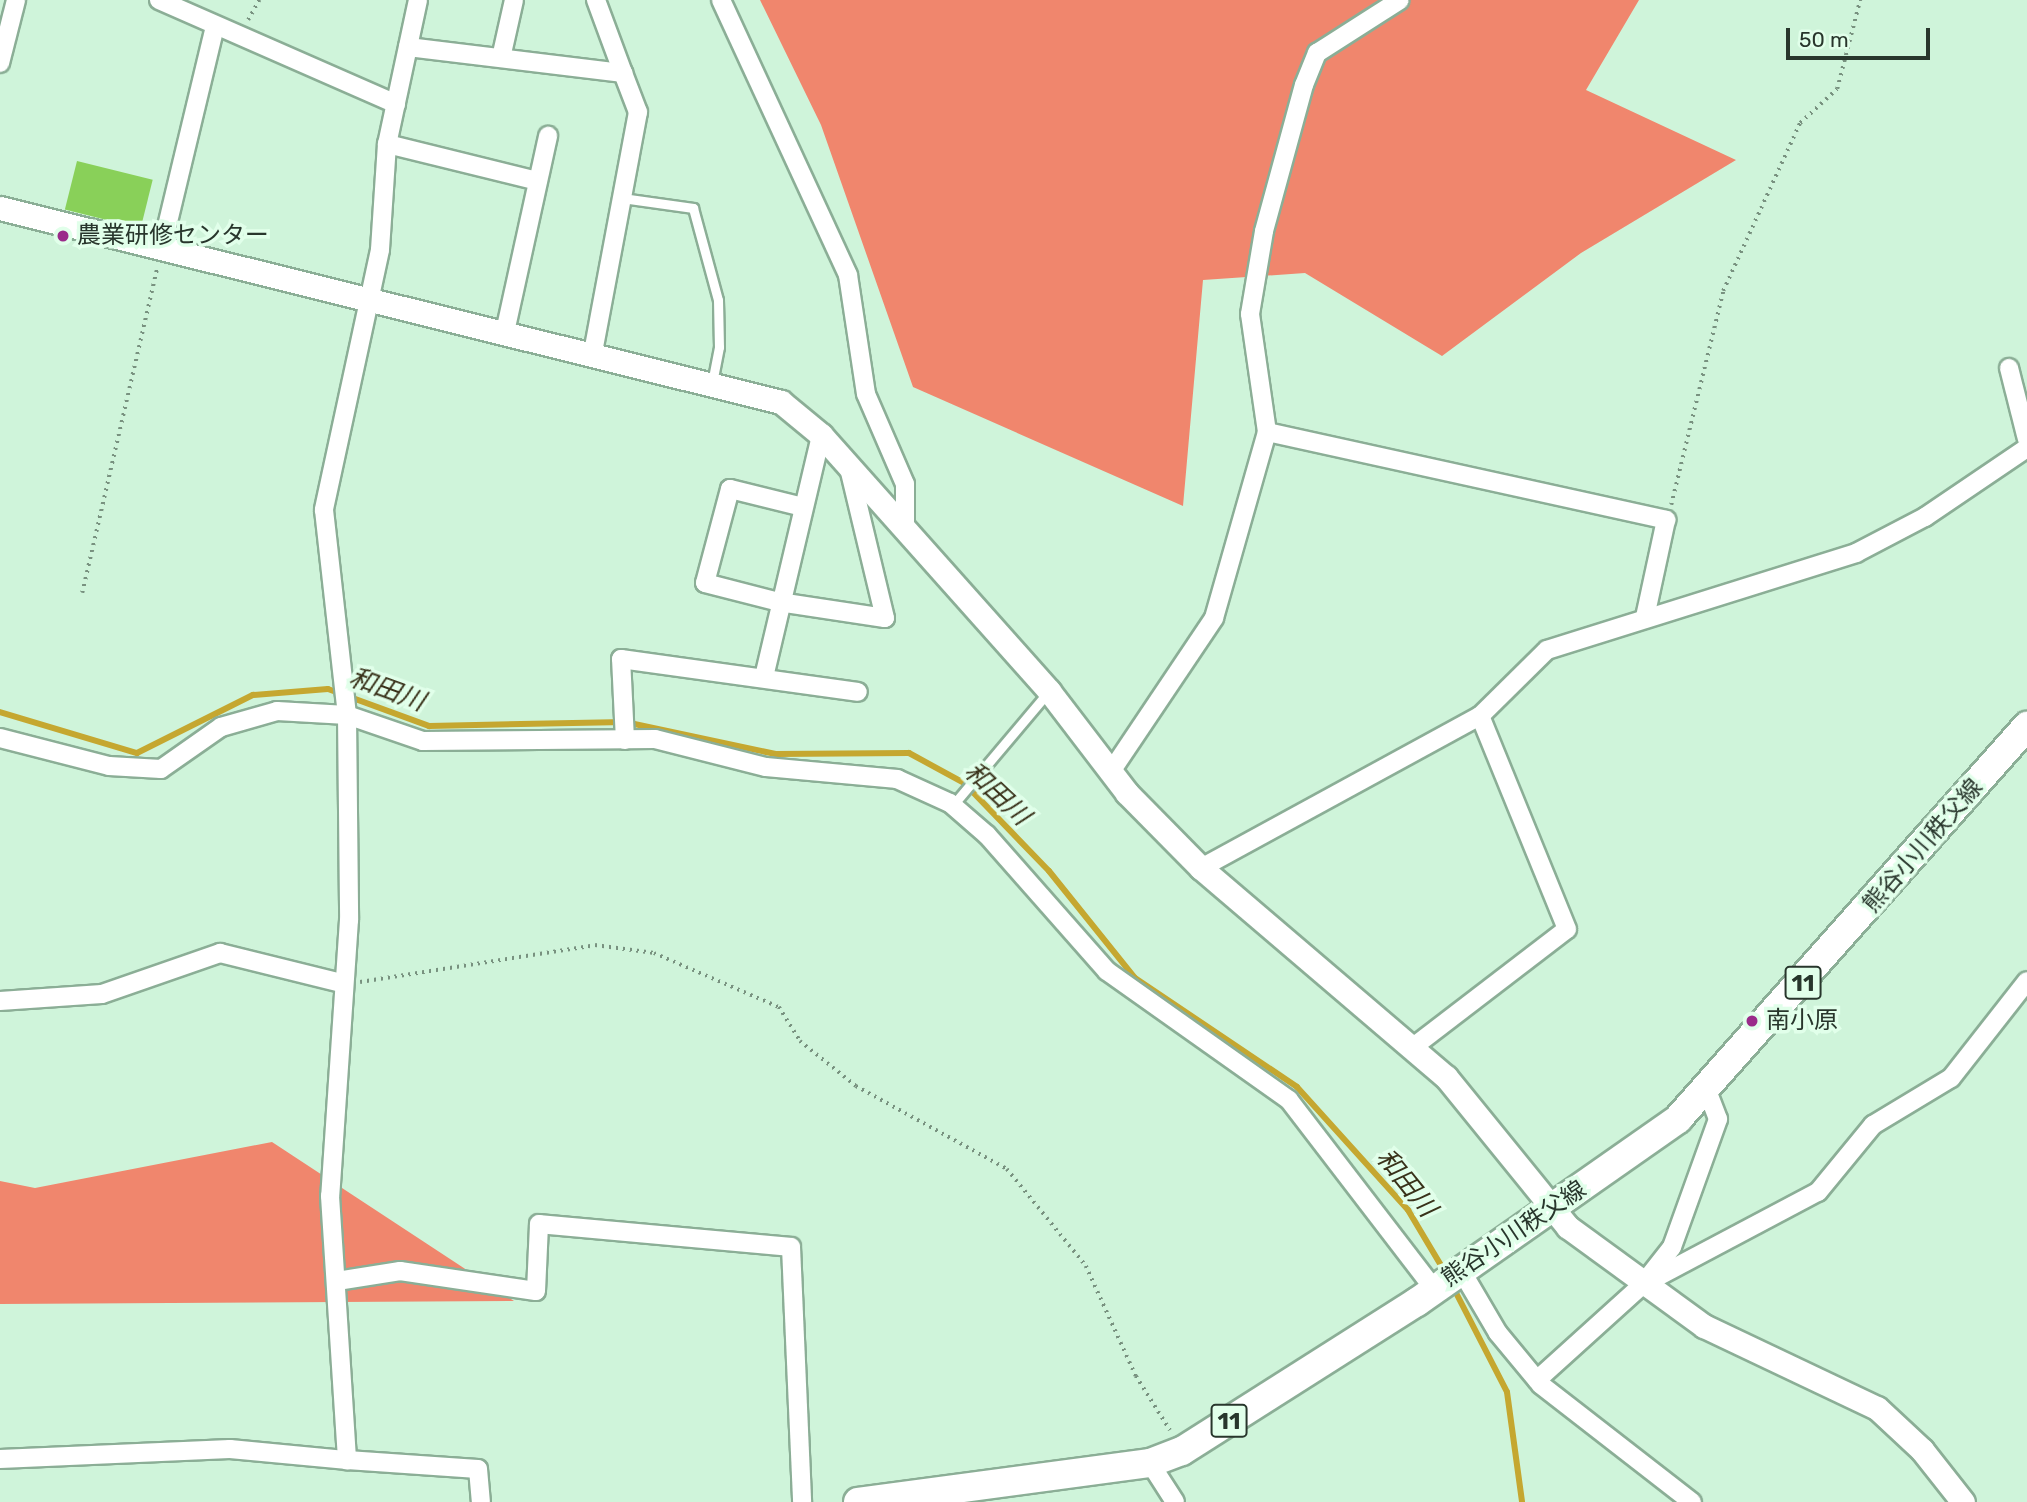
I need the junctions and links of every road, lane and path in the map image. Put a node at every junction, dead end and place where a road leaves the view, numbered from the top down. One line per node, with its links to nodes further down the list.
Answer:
1 (16, 0): 12 (street)
2 (159, 0): 9 (street)
3 (418, 0): 10 (street)
4 (514, 0): 11 (street)
5 (596, 0): 13 (street)
6 (721, 0): 33 (street)
7 (1400, 0): 26 (street)
8 (1860, 0): 32 (path)
9 (215, 26): 14 (street); 20 (street)
10 (408, 47): 11 (street); 14 (street)
11 (501, 58): 13 (street)
12 (0, 63)
13 (623, 73): 18 (street)
14 (396, 104): 16 (street)
15 (548, 136): 17 (street)
16 (387, 144): 17 (street); 21 (street)
17 (538, 181): 22 (street)
18 (622, 198): 23 (street); 25 (lane)
19 (0, 208): 20 (street)
20 (162, 247): 21 (street); 34 (path)
21 (370, 301): 22 (street); 40 (street)
22 (506, 332): 23 (street)
23 (593, 353): 25 (street)
24 (2009, 368): 28 (street)
25 (712, 382): 27 (street)
26 (1266, 432): 32 (street); 45 (street)
27 (821, 435): 30 (street); 31 (street)
28 (2027, 439)
29 (2027, 448): 36 (street)
30 (849, 468): 33 (street); 35 (street)
31 (803, 507): 35 (street); 35 (street)
32 (1666, 520): 36 (street)
33 (905, 530): 38 (street)
34 (82, 593)
35 (779, 602): 37 (street)
36 (1645, 617): 41 (street)
37 (764, 677): 39 (street); 44 (street)
38 (1049, 691): 45 (street); 46 (lane)
39 (858, 692)
40 (347, 715): 43 (street); 44 (street); 49 (street)
41 (1480, 716): 47 (street); 51 (street)
42 (2027, 726): 52 (main road, 熊谷小川秩父線 / 11)
43 (0, 738)
44 (625, 740): 46 (street)
45 (1112, 770): 47 (street)
46 (953, 805): 57 (street)
47 (1201, 867): 51 (street)
48 (2027, 981): 56 (street)
49 (341, 983): 50 (street); 55 (street); 59 (path)
50 (0, 1001)
51 (1412, 1048): 53 (street)
52 (1707, 1091): 53 (main road, 熊谷小川秩父線 / 11); 56 (street)
53 (1551, 1208): 54 (main road, 熊谷小川秩父線 / 11); 56 (street)
54 (1461, 1270): 57 (main road, 熊谷小川秩父線 / 11); 58 (street)
55 (337, 1281): 61 (street); 64 (street)
56 (1642, 1285): 58 (street); 68 (street)
57 (1434, 1289): 59 (main road, 熊谷小川秩父線 / 11)
58 (1537, 1380): 67 (street)
59 (1182, 1451): 62 (main road, 熊谷小川秩父線 / 11)
60 (0, 1459): 61 (street)
61 (347, 1460): 63 (street)
62 (1150, 1463): 65 (main road, 熊谷小川秩父線 / 11); 66 (street)
63 (481, 1502)
64 (802, 1502)
65 (858, 1502)
66 (1174, 1502)
67 (1692, 1502)
68 (1963, 1502)

